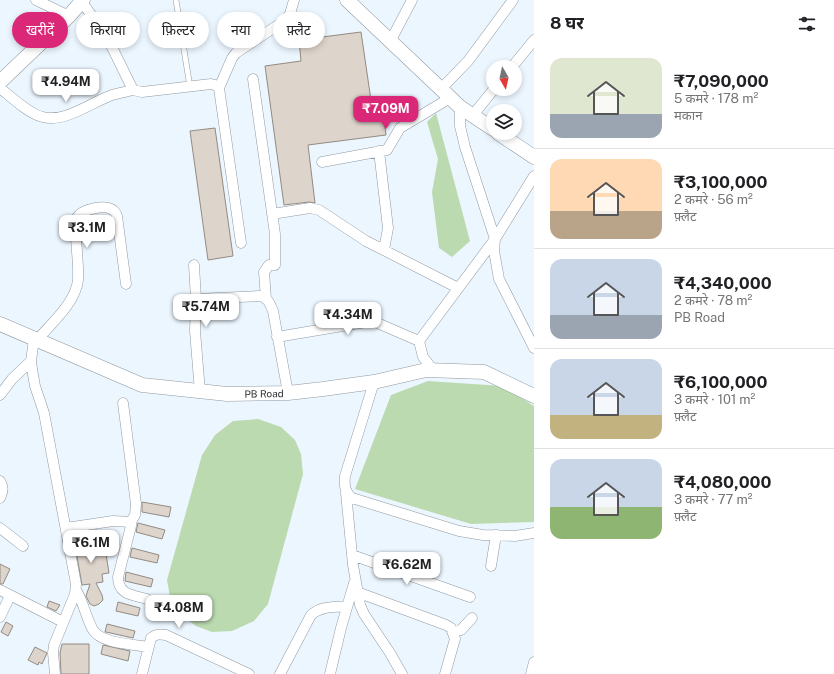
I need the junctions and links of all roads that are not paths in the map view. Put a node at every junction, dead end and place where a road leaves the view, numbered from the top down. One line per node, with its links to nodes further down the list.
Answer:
1 (36, 0): 8 (street)
2 (176, 0): 14 (lane)
3 (294, 0): 16 (street)
4 (347, 0): 9 (street)
5 (412, 0): 9 (street)
6 (513, 0): 19 (street)
7 (83, 1): 8 (street); 17 (street)
8 (69, 16): 13 (street)
9 (391, 40): 19 (street)
10 (534, 40): 11 (street)
11 (518, 60)
12 (253, 79): 27 (street)
13 (0, 82)
14 (190, 87): 16 (street); 17 (street)
15 (0, 88): 17 (street)
16 (219, 88): 29 (street)
17 (133, 90)
18 (489, 96): 20 (street)
19 (450, 98): 20 (street); 23 (street); 28 (street)
20 (473, 116): 21 (street)
21 (486, 124)
22 (508, 140): 24 (street)
23 (379, 151): 25 (street); 30 (street)
24 (534, 157)
25 (322, 162)
26 (534, 176): 28 (street)
27 (272, 214): 30 (street); 35 (street)
28 (495, 238): 33 (street); 40 (street)
29 (241, 243)
30 (384, 250): 33 (street)
31 (194, 265): 34 (street)
32 (126, 284): 38 (street)
33 (458, 288): 39 (street)
34 (196, 299): 35 (street); 44 (street)
35 (266, 299): 37 (street)
36 (0, 324): 38 (street, PB Road)
37 (277, 337): 39 (street); 45 (street)
38 (35, 339): 41 (street); 44 (street, PB Road)
39 (419, 341): 42 (street)
40 (534, 348)
41 (32, 360): 46 (street); 54 (street)
42 (433, 370): 43 (street, PB Road); 47 (street, PB Road)
43 (374, 382): 45 (street, PB Road); 50 (street)
44 (200, 392): 45 (street, PB Road)
45 (288, 393)
46 (0, 395)
47 (534, 396)
48 (124, 403): 52 (street)
49 (0, 481): 51 (street)
50 (346, 493): 56 (street); 58 (street)
51 (0, 498)
52 (131, 522): 54 (street); 66 (street)
53 (0, 528): 57 (street)
54 (66, 528): 62 (street)
55 (534, 533): 56 (street)
56 (496, 535): 59 (street)
57 (23, 546)
58 (352, 556): 60 (street); 65 (street)
59 (491, 566)
60 (355, 579): 63 (street); 67 (street)
61 (0, 590): 64 (street)
62 (76, 590): 70 (street); 72 (street)
63 (357, 592): 71 (street); 79 (street)
64 (10, 596): 68 (street); 70 (street)
65 (470, 597)
66 (147, 599)
67 (347, 606): 77 (street); 78 (street)
68 (0, 617)
69 (472, 618): 71 (street)
70 (63, 622): 74 (street)
71 (454, 632): 80 (street)
72 (148, 647): 75 (street); 76 (street)
73 (534, 662): 81 (street)
74 (55, 674)
75 (142, 674)
76 (249, 674)
77 (280, 674)
78 (330, 674)
79 (402, 674)
80 (445, 674)
81 (532, 674)

